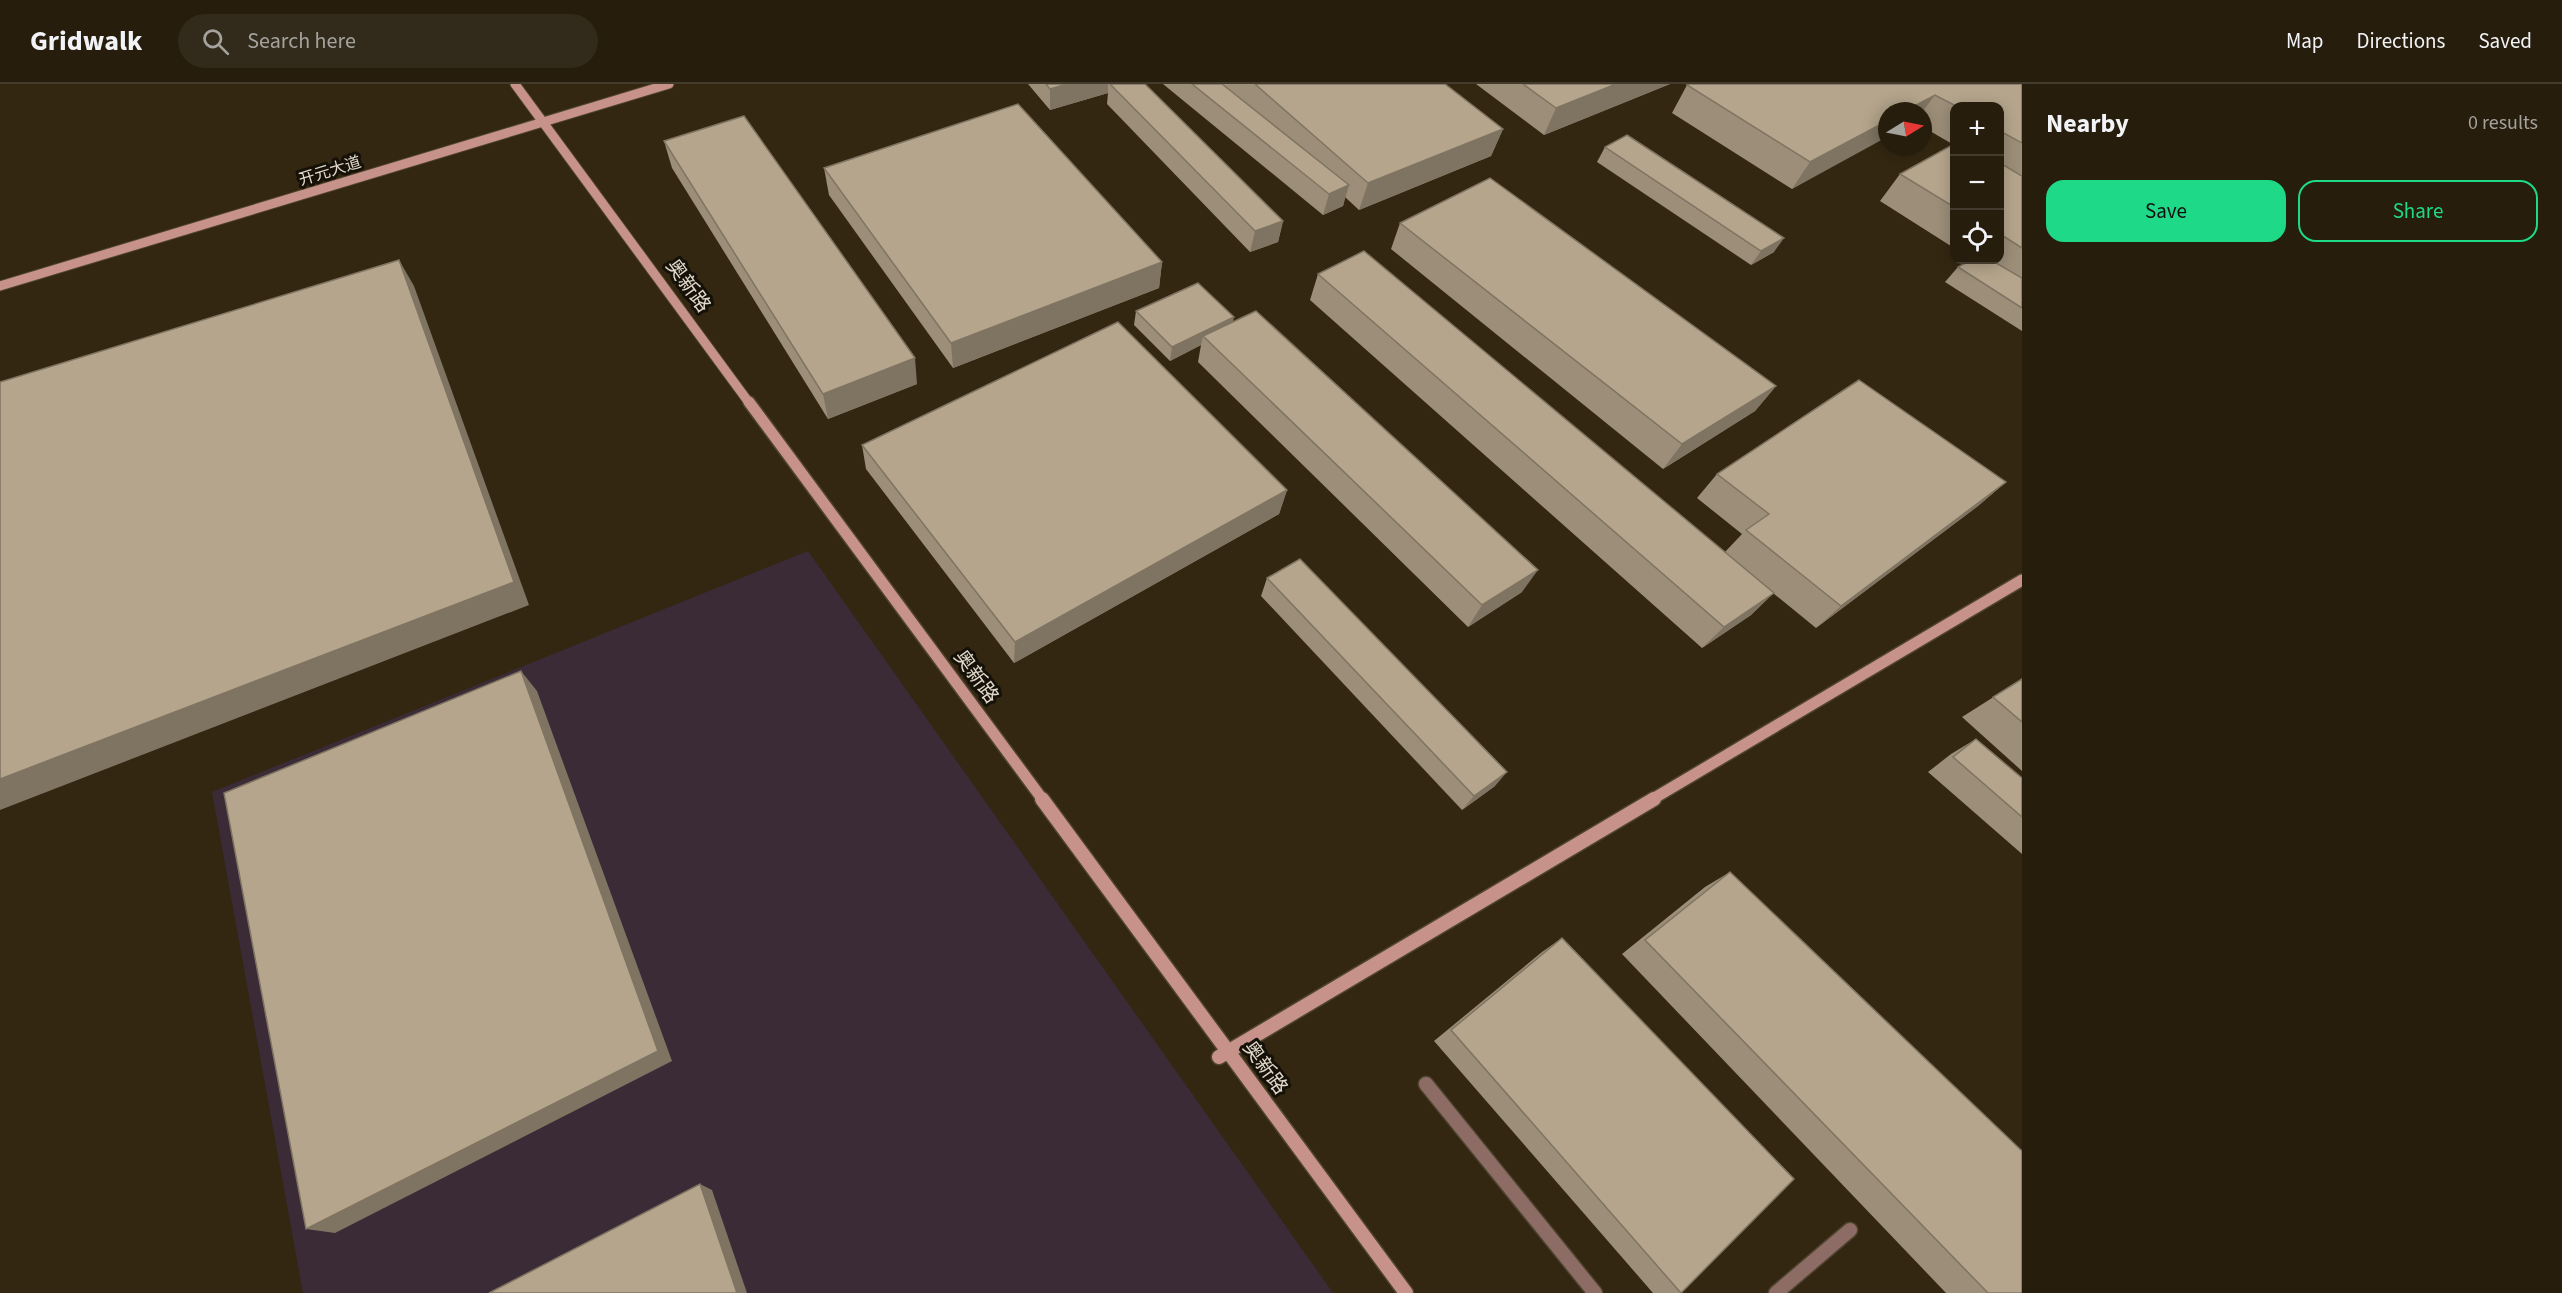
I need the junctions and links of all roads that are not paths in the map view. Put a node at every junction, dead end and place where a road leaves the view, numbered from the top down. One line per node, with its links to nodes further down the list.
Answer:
1 (515, 84): 8 (street, 奥新路)
2 (669, 84): 3 (street, 开元大道)
3 (0, 286)
4 (2022, 580): 5 (street)
5 (1219, 1057)
6 (1426, 1084): 9 (lane)
7 (1850, 1230): 10 (lane)
8 (1406, 1293)
9 (1595, 1293)
10 (1776, 1293)

